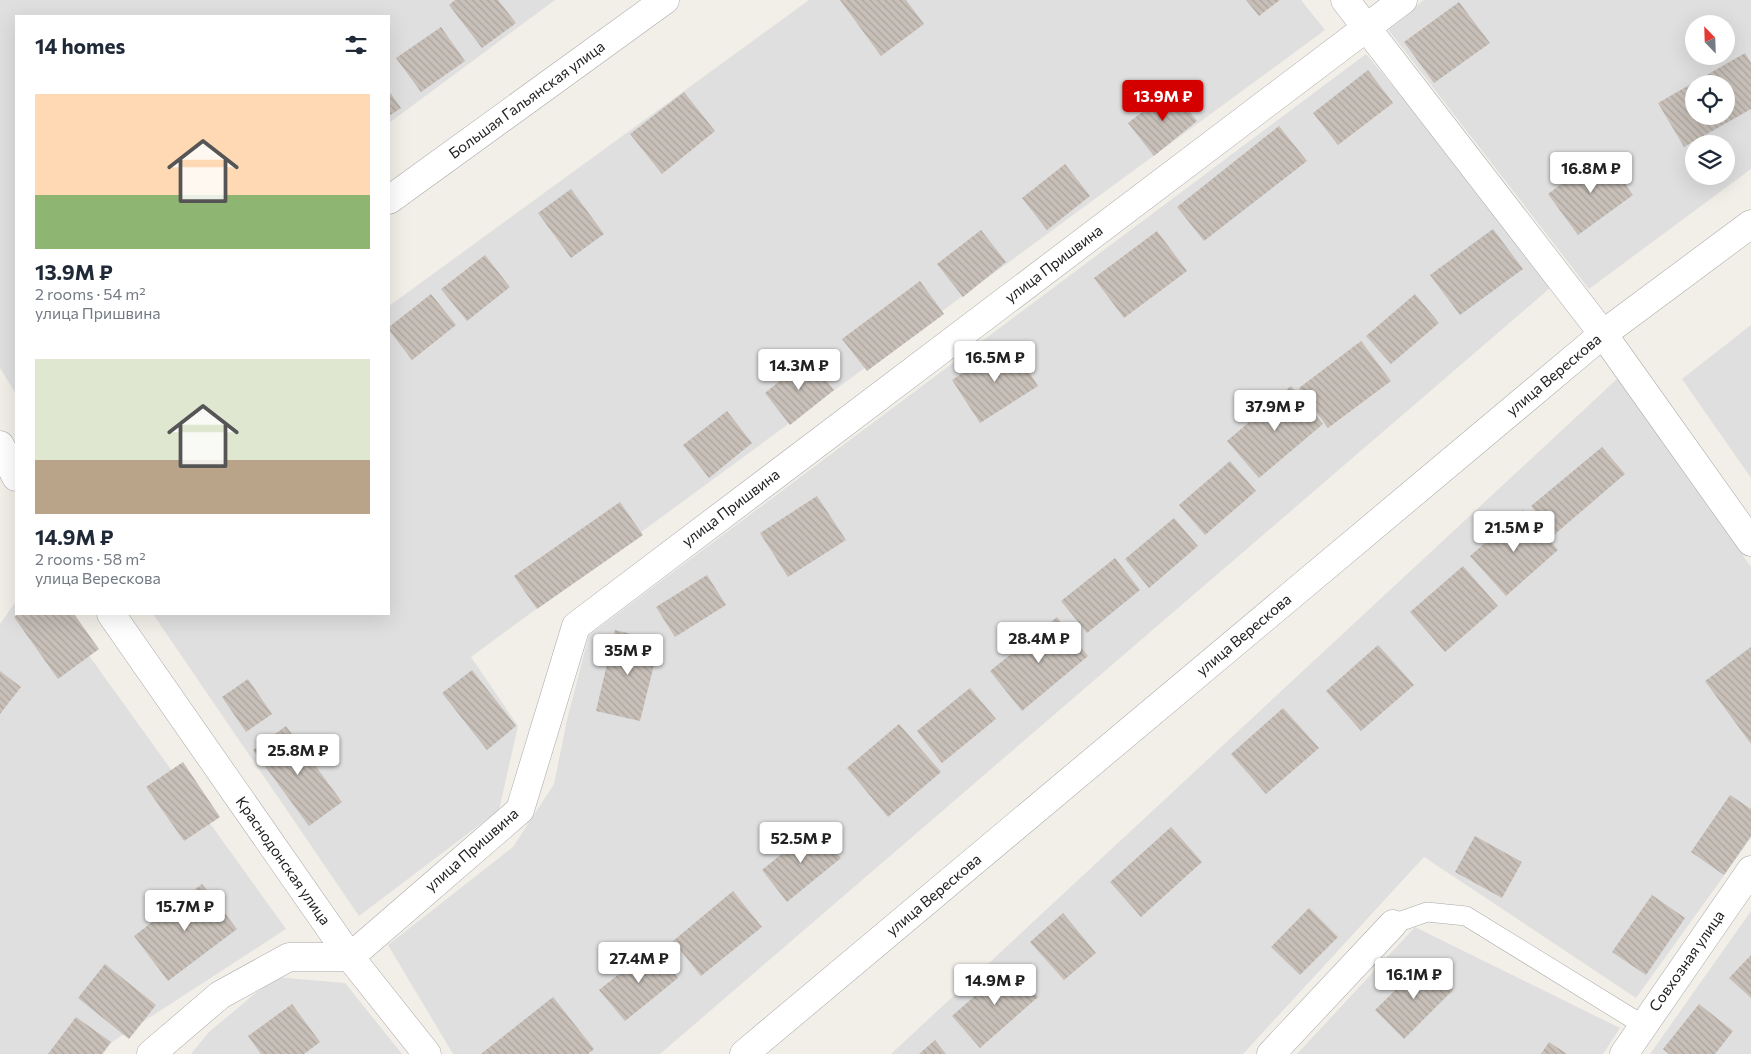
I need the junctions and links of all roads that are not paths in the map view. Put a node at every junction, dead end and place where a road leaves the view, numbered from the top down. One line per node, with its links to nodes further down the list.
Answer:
1 (665, 0): 5 (street, Большая Гальянская улица)
2 (1345, 0): 4 (street)
3 (1403, 0): 4 (street, улица Пришвина)
4 (1367, 28): 7 (street); 14 (street, улица Пришвина)
5 (390, 199)
6 (1751, 224): 7 (street, улица Верескова)
7 (1603, 334): 10 (street); 18 (street, улица Верескова)
8 (0, 445): 9 (street)
9 (11, 477)
10 (1751, 542)
11 (112, 615): 14 (street, Краснодонская улица)
12 (1751, 870): 15 (street, Совхозная улица)
13 (1393, 924): 15 (lane); 19 (street)
14 (350, 956): 16 (street); 17 (street, Краснодонская улица)
15 (1643, 1025): 20 (street, Совхозная улица)
16 (151, 1054)
17 (427, 1054)
18 (744, 1054)
19 (1271, 1054)
20 (1624, 1054)

